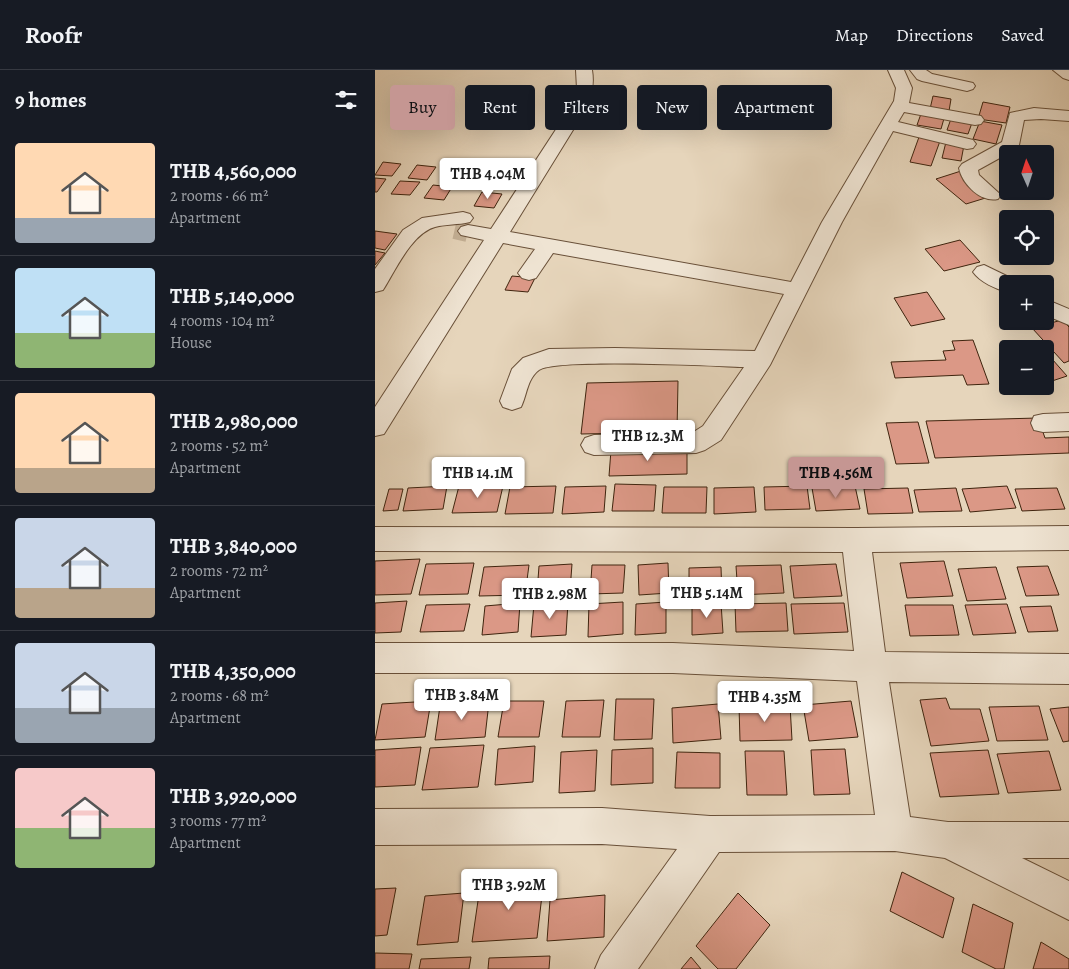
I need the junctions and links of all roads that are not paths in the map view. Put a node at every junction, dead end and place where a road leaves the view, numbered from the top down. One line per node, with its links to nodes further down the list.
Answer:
1 (584, 70): 13 (street)
2 (896, 70): 7 (street)
3 (918, 70): 6 (street)
4 (1061, 70): 5 (street)
5 (1069, 75)
6 (967, 86)
7 (900, 106): 9 (street); 10 (street)
8 (1069, 116): 12 (street)
9 (975, 120)
10 (889, 125): 11 (street); 19 (street)
11 (967, 144)
12 (991, 195)
13 (501, 230): 14 (street); 18 (street); 26 (street)
14 (549, 244): 16 (street); 19 (street)
15 (984, 272): 17 (street)
16 (529, 273)
17 (999, 280)
18 (375, 286)
19 (798, 290): 22 (street)
20 (1054, 310): 21 (street)
21 (1069, 318)
22 (763, 359): 23 (street); 27 (street)
23 (512, 402)
24 (1069, 422): 25 (street)
25 (1043, 423)
26 (375, 427)
27 (594, 445)
28 (1069, 538): 30 (street)
29 (375, 539): 30 (street)
30 (856, 540): 32 (street)
31 (375, 658): 32 (street)
32 (871, 667): 33 (street); 35 (street)
33 (1069, 669)
34 (375, 827): 36 (street)
35 (895, 833): 36 (street); 37 (street)
36 (709, 834): 40 (street)
37 (948, 840): 38 (street); 39 (street)
38 (1069, 840)
39 (1069, 901)
40 (615, 969)

